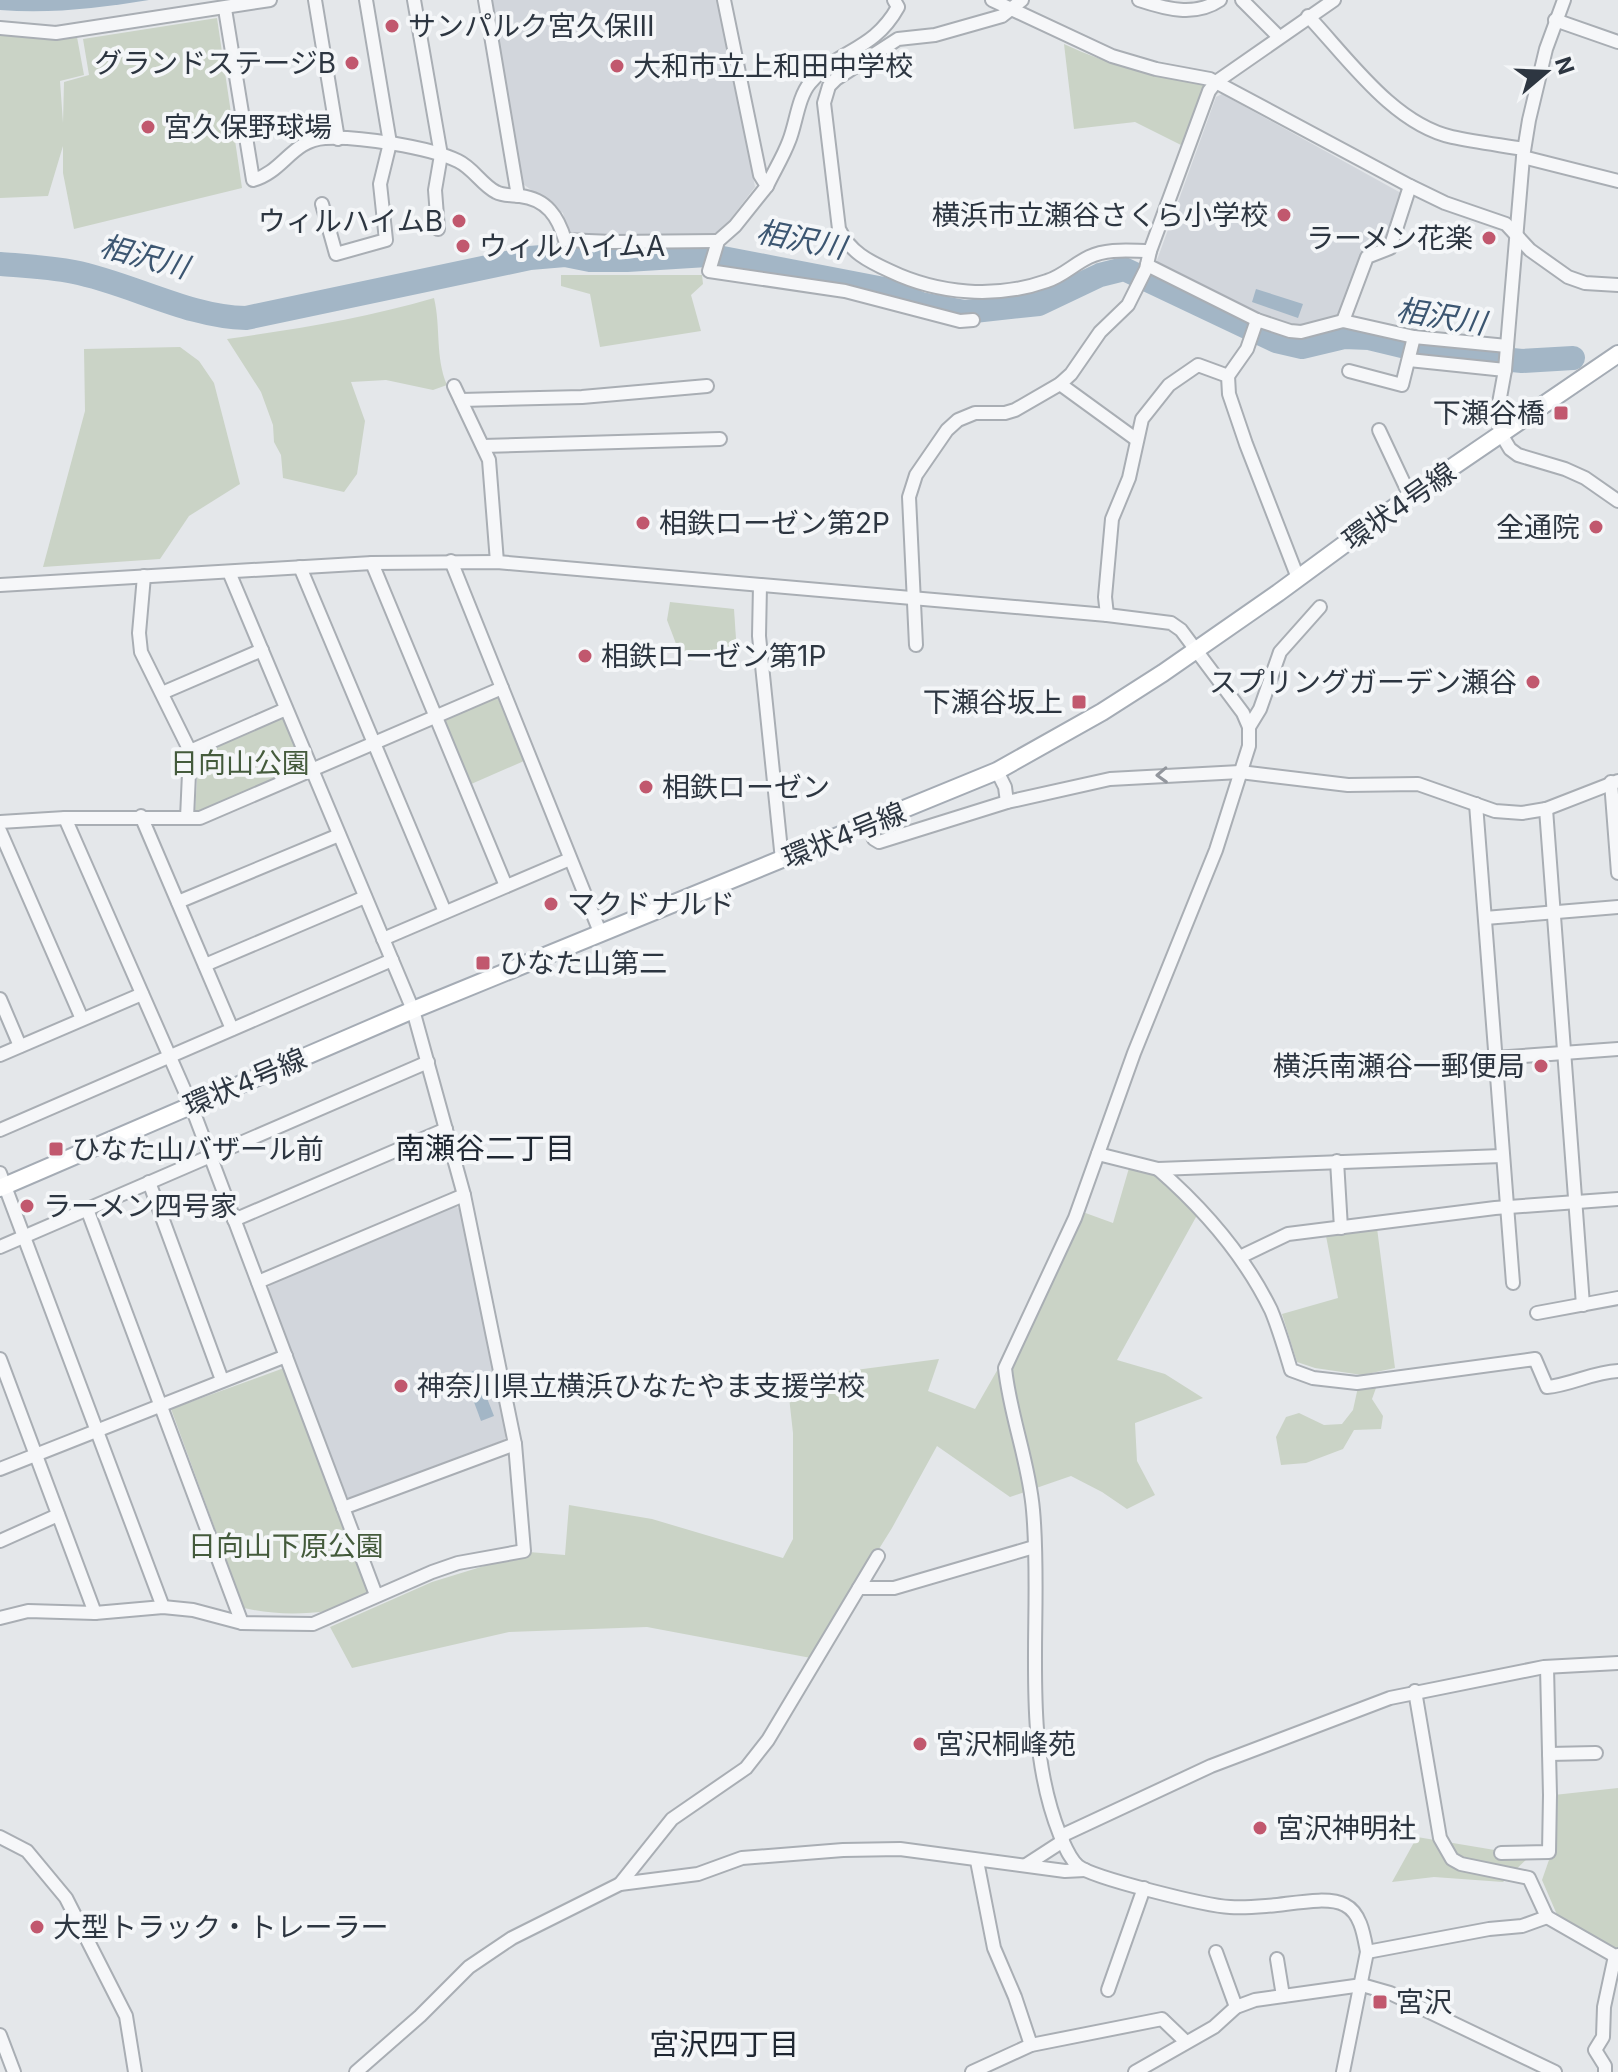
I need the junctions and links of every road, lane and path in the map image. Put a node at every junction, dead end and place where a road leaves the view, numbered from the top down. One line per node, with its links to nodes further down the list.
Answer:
1 (270, 0): 15 (street)
2 (315, 0): 23 (street)
3 (366, 0): 24 (street)
4 (414, 0): 26 (street)
5 (485, 0): 30 (street)
6 (724, 0): 28 (street)
7 (894, 0): 28 (street)
8 (992, 0): 16 (street)
9 (1022, 0): 16 (street)
10 (1139, 0): 11 (street)
11 (1220, 0)
12 (1242, 0): 20 (street)
13 (1564, 0): 18 (street)
14 (1328, 1): 17 (street)
15 (225, 9): 19 (street); 23 (street)
16 (1013, 10): 22 (street); 35 (street)
17 (1308, 16): 20 (street); 25 (street)
18 (1555, 20): 21 (street); 25 (street)
19 (0, 28)
20 (1279, 37): 22 (street)
21 (1618, 42)
22 (1216, 82): 29 (street); 35 (street)
23 (338, 139): 24 (street)
24 (390, 143): 26 (street); 31 (street)
25 (1524, 153): 27 (street); 33 (street)
26 (441, 155): 30 (street); 32 (street)
27 (1618, 181)
28 (767, 186): 34 (street)
29 (1410, 186): 33 (street); 39 (street)
30 (518, 196): 34 (street)
31 (322, 204)
32 (438, 229)
33 (1517, 235): 37 (street); 42 (street)
34 (716, 246): 38 (street)
35 (1150, 251): 36 (street)
36 (1147, 267): 40 (street); 48 (street)
37 (1618, 285)
38 (973, 320)
39 (1343, 321): 40 (street); 41 (street)
40 (1254, 327): 47 (street)
41 (1414, 340): 42 (street); 44 (street)
42 (1507, 348): 45 (street)
43 (1618, 354): 53 (main road, 環状4号線)
44 (1409, 358): 45 (street); 46 (street)
45 (1505, 369): 53 (street)
46 (1349, 371)
47 (1228, 376): 55 (street); 65 (street)
48 (1060, 384): 55 (street); 68 (street)
49 (454, 386): 51 (street)
50 (707, 386): 51 (street)
51 (461, 400): 56 (street)
52 (1379, 430): 57 (street)
53 (1501, 434): 57 (main road, 環状4号線); 58 (street)
54 (720, 439): 56 (street)
55 (1137, 440): 70 (street)
56 (483, 446): 60 (street)
57 (1410, 496): 65 (main road, 環状4号線)
58 (1618, 501)
59 (451, 561): 60 (street); 61 (street); 74 (street)
60 (497, 562): 67 (street)
61 (372, 563): 62 (street); 77 (street)
62 (300, 567): 63 (street); 79 (street)
63 (229, 572): 64 (street); 73 (street)
64 (144, 576): 66 (street); 75 (street)
65 (1298, 578): 72 (main road, 環状4号線)
66 (0, 585)
67 (760, 585): 68 (street); 96 (street)
68 (914, 597): 70 (street); 71 (street)
69 (1320, 607): 78 (street)
70 (1107, 615): 72 (street)
71 (916, 645)
72 (1197, 648): 78 (street); 82 (main road, 環状4号線)
73 (262, 650): 75 (street); 76 (street)
74 (502, 688): 77 (street); 95 (street)
75 (162, 693): 80 (street)
76 (286, 709): 80 (street); 81 (street)
77 (435, 717): 79 (street); 98 (street)
78 (1249, 727): 83 (street)
79 (374, 743): 81 (street); 102 (street)
80 (190, 751): 90 (street)
81 (312, 770): 90 (street); 94 (street)
82 (997, 771): 85 (street); 92 (main road, 環状4号線)
83 (1240, 772): 85 (street, one-way to 85); 86 (street); 124 (street)
84 (1615, 782): 87 (street); 97 (street)
85 (1007, 802): 92 (street)
86 (1476, 804): 87 (street); 104 (street)
87 (1546, 809): 103 (street)
88 (141, 816): 89 (street); 90 (street); 100 (street)
89 (65, 818): 91 (street); 109 (street)
90 (187, 818)
91 (0, 822)
92 (868, 824): 96 (main road, 環状4号線)
93 (0, 831): 112 (street)
94 (339, 835): 99 (street); 100 (street)
95 (570, 859): 98 (street); 105 (street)
96 (782, 860): 105 (main road, 環状4号線)
97 (1618, 873)
98 (506, 886): 102 (street)
99 (365, 897): 106 (street); 108 (street)
100 (178, 902): 108 (street)
101 (1618, 907): 103 (street)
102 (445, 912): 106 (street)
103 (1554, 912): 104 (street); 116 (street)
104 (1485, 918): 119 (street)
105 (600, 932): 111 (main road, 環状4号線)
106 (383, 939): 107 (street)
107 (392, 960): 111 (street); 113 (street)
108 (205, 965): 113 (street)
109 (142, 994): 112 (street); 118 (street)
110 (0, 999): 114 (street)
111 (413, 1010): 120 (street); 121 (main road, 環状4号線)
112 (82, 1019): 114 (street)
113 (232, 1029): 118 (street)
114 (20, 1046): 117 (street)
115 (1618, 1049): 116 (street)
116 (1564, 1053): 119 (street); 133 (street)
117 (0, 1055)
118 (170, 1057): 121 (street); 123 (street)
119 (1495, 1058): 126 (street)
120 (428, 1062): 122 (street); 125 (street)
121 (191, 1105): 125 (street); 129 (main road, 環状4号線)
122 (446, 1129): 131 (street); 136 (street)
123 (0, 1130)
124 (1098, 1154): 128 (street); 159 (street)
125 (210, 1156): 130 (street); 136 (street)
126 (1502, 1156): 127 (street); 134 (street)
127 (1337, 1161): 128 (street); 137 (street)
128 (1158, 1169): 140 (street)
129 (2, 1182): 138 (street)
130 (149, 1182): 135 (street); 149 (street)
131 (464, 1195): 141 (street); 153 (street)
132 (1618, 1199): 133 (street)
133 (1575, 1202): 134 (street); 144 (street)
134 (1506, 1207): 137 (street); 142 (street)
135 (87, 1209): 138 (street); 151 (street)
136 (234, 1220): 141 (street)
137 (1341, 1228): 140 (street)
138 (24, 1236): 139 (street); 152 (street)
139 (0, 1247)
140 (1240, 1257): 148 (street)
141 (258, 1282): 146 (street)
142 (1513, 1283)
143 (1618, 1298): 144 (street)
144 (1583, 1305): 145 (street)
145 (1537, 1313)
146 (286, 1356): 149 (street); 156 (street)
147 (0, 1359): 150 (street)
148 (1618, 1371)
149 (222, 1380): 151 (street)
150 (6, 1392): 154 (street)
151 (160, 1405): 152 (street); 166 (street)
152 (97, 1430): 154 (street); 163 (street)
153 (515, 1444): 156 (street); 162 (street)
154 (35, 1453): 155 (street); 157 (street)
155 (0, 1469)
156 (343, 1508): 162 (street)
157 (58, 1515): 158 (street); 164 (street)
158 (0, 1541)
159 (1034, 1547): 161 (street); 173 (street)
160 (878, 1556): 161 (street)
161 (859, 1588): 178 (street)
162 (376, 1595): 166 (street)
163 (163, 1607): 164 (street); 166 (street)
164 (95, 1613): 165 (street)
165 (0, 1618)
166 (242, 1623)
167 (1618, 1663): 168 (street)
168 (1547, 1667): 169 (street); 171 (street)
169 (1415, 1691): 173 (street); 180 (street)
170 (1596, 1753): 171 (street)
171 (1549, 1754): 174 (street)
172 (0, 1837): 194 (street)
173 (1062, 1838): 176 (street); 177 (street)
174 (1501, 1853)
175 (977, 1861): 176 (street); 178 (street); 191 (street)
176 (1026, 1865): 177 (street)
177 (1085, 1870): 179 (street)
178 (620, 1884): 195 (street)
179 (1144, 1888): 182 (street); 186 (street)
180 (1547, 1917): 182 (street); 183 (street)
181 (1216, 1952): 188 (street)
182 (1367, 1952): 185 (street)
183 (1616, 1955): 199 (street)
184 (1277, 1959): 187 (street)
185 (1362, 1985): 187 (street); 192 (street); 198 (street)
186 (1108, 1990)
187 (1283, 1996): 188 (street)
188 (1236, 2007): 190 (street)
189 (0, 2035): 193 (street)
190 (1186, 2042): 191 (street); 197 (street)
191 (1031, 2045): 196 (street)
192 (1344, 2070)
193 (14, 2072)
194 (135, 2072)
195 (356, 2072)
196 (972, 2072)
197 (1135, 2072)
198 (1555, 2072)
199 (1605, 2072)

